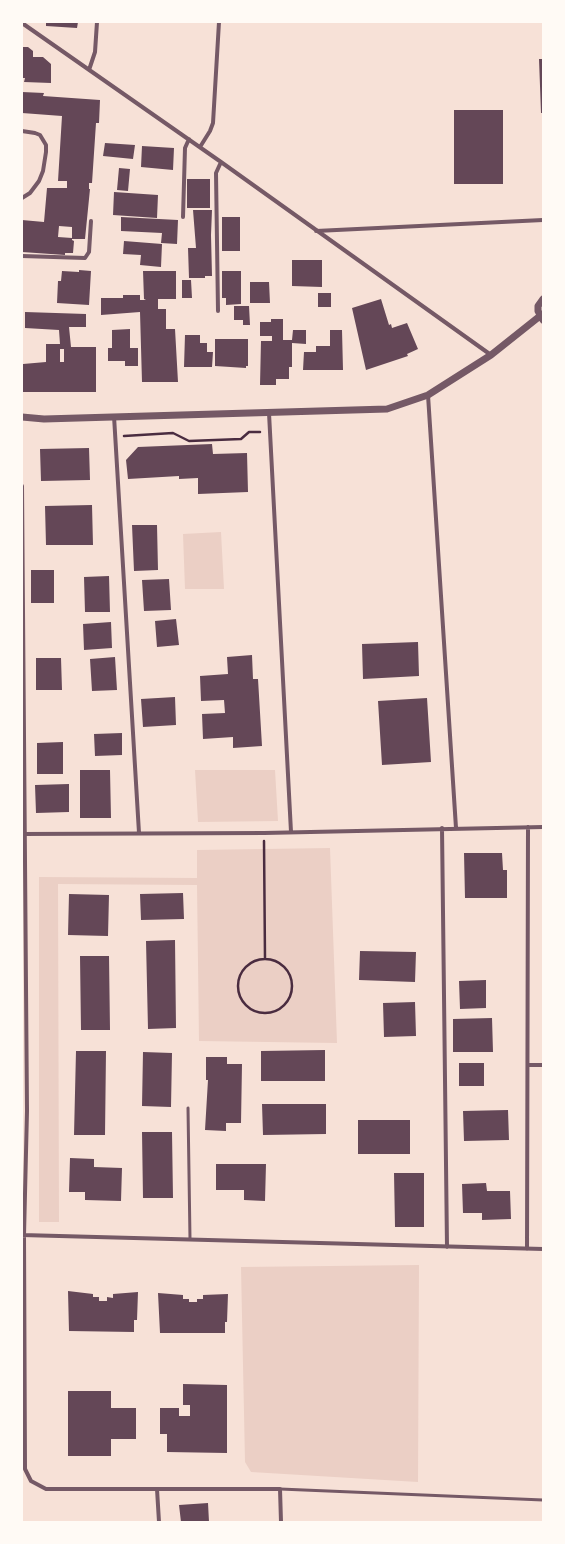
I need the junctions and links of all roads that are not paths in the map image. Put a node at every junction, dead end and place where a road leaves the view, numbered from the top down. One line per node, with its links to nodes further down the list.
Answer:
1 (97, 22): 4 (street)
2 (219, 22): 7 (street)
3 (22, 23): 4 (street)
4 (89, 70): 6 (street)
5 (22, 131): 9 (street)
6 (188, 139): 7 (street); 10 (street)
7 (200, 147): 8 (street)
8 (221, 162): 13 (street); 16 (street)
9 (22, 198)
10 (184, 217)
11 (543, 220): 13 (street)
12 (91, 221): 14 (street)
13 (316, 231): 18 (street)
14 (22, 256)
15 (543, 299): 17 (street)
16 (218, 311)
17 (541, 318): 18 (street)
18 (491, 355): 19 (street)
19 (428, 395): 20 (street); 27 (street)
20 (269, 413): 21 (street); 28 (street)
21 (114, 416): 22 (street); 29 (street)
22 (22, 417)
23 (22, 486): 30 (street)
24 (528, 827): 25 (street); 27 (street); 31 (street)
25 (543, 827)
26 (442, 828): 27 (street); 28 (street); 37 (street)
27 (456, 828)
28 (291, 832): 29 (street)
29 (139, 833): 30 (street)
30 (23, 834): 34 (street)
31 (528, 1065): 32 (street); 38 (street)
32 (543, 1065)
33 (188, 1108): 36 (lane)
34 (24, 1111): 35 (street)
35 (23, 1235): 36 (street); 41 (street)
36 (190, 1239): 37 (street)
37 (447, 1247): 38 (street)
38 (527, 1249): 39 (street)
39 (543, 1249)
40 (280, 1488): 41 (street); 42 (lane); 44 (street)
41 (157, 1489): 43 (street)
42 (543, 1500)
43 (159, 1522)
44 (281, 1522)

